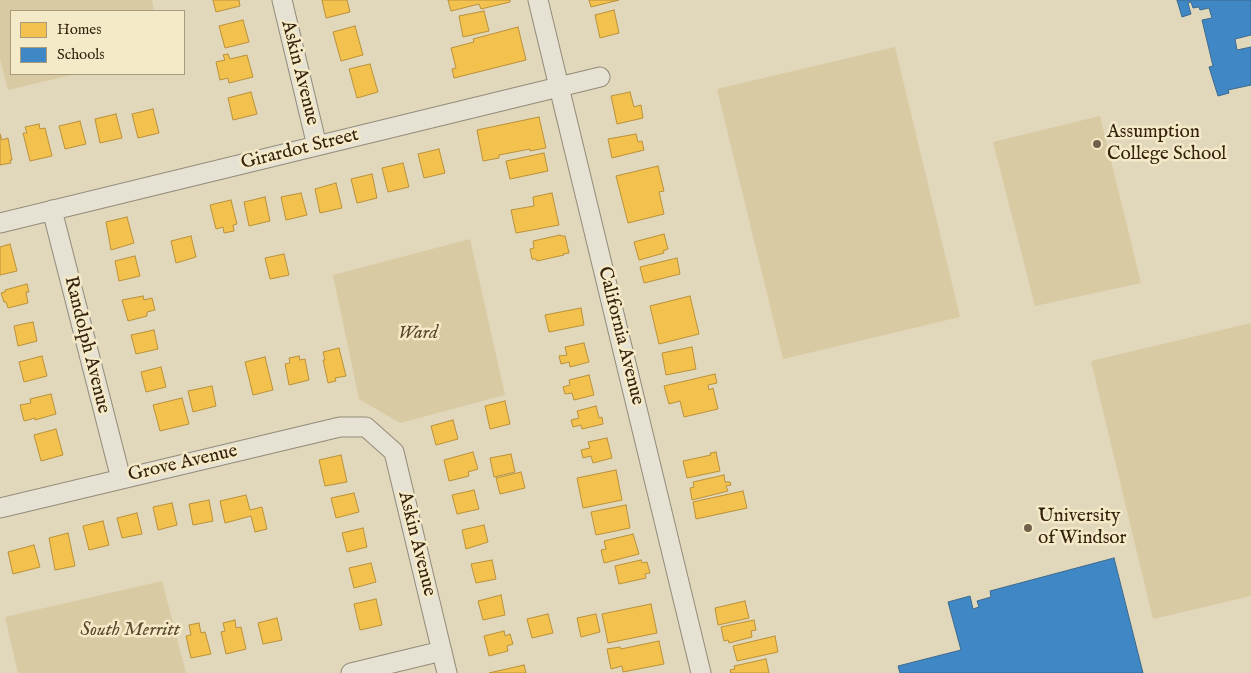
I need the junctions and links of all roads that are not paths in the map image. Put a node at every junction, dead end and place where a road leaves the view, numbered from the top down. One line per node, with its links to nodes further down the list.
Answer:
1 (282, 0): 5 (street, Askin Avenue)
2 (538, 0): 4 (street, California Avenue)
3 (600, 77): 4 (street, Girardot Street)
4 (559, 86): 5 (street, Girardot Street); 14 (street, California Avenue)
5 (316, 146): 6 (street, Girardot Street)
6 (52, 210): 7 (street, Girardot Street); 9 (street, Randolph Avenue)
7 (0, 223)
8 (366, 427): 9 (street, Grove Avenue); 11 (street, Askin Avenue)
9 (121, 479): 10 (street, Grove Avenue)
10 (0, 508)
11 (442, 651): 12 (street); 13 (street, Askin Avenue)
12 (351, 673)
13 (447, 673)
14 (701, 673)

